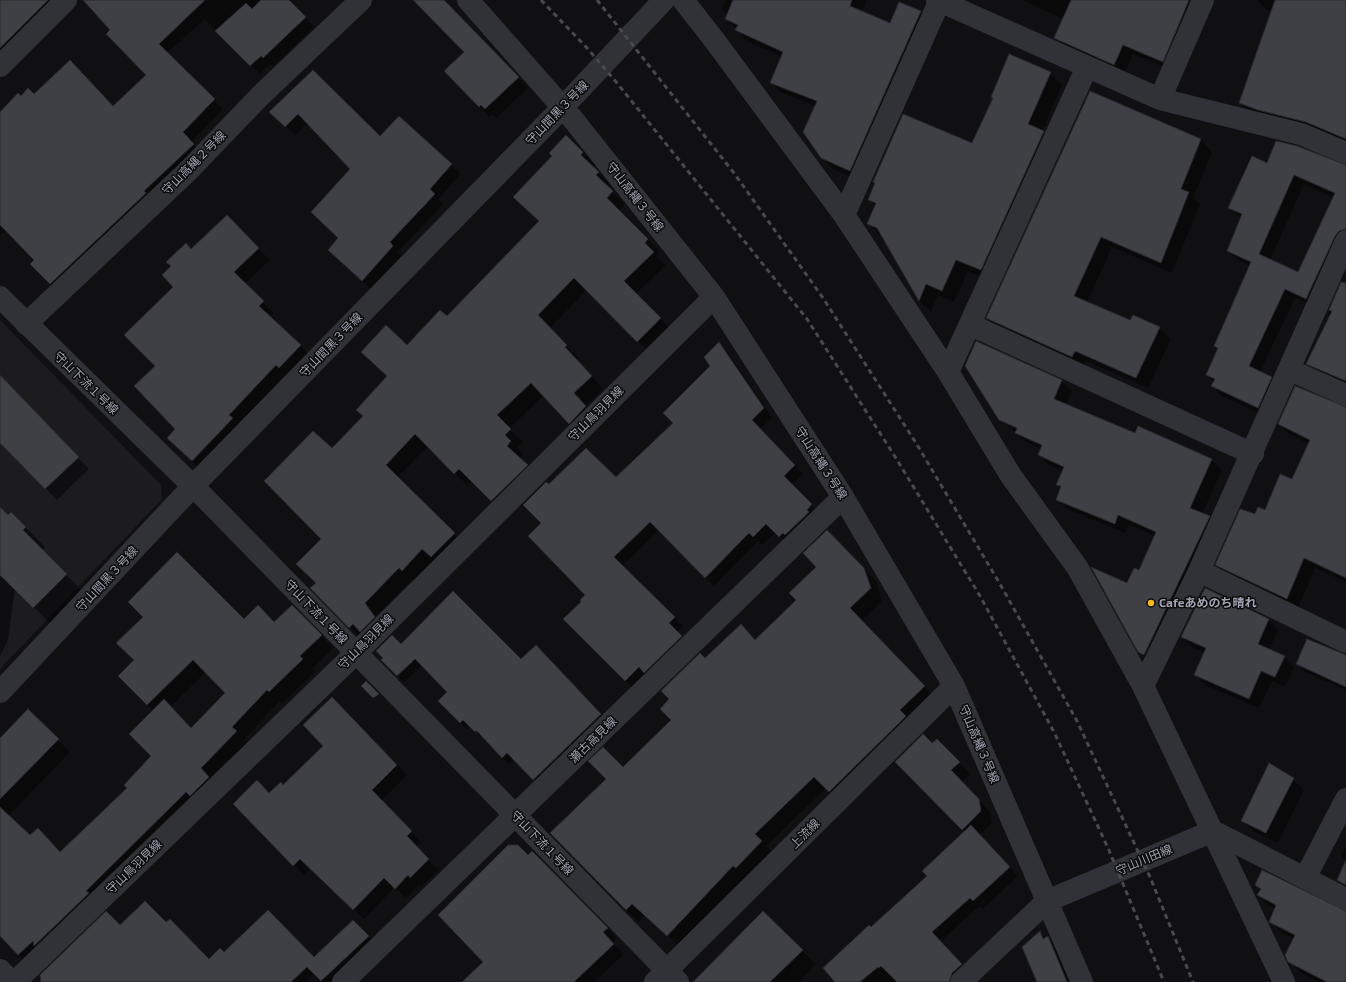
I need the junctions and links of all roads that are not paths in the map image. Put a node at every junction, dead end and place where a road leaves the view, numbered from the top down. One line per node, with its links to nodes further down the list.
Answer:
1 (66, 0): 8 (street)
2 (361, 0): 17 (street, 守山高縄２号線)
3 (468, 0): 11 (street, 守山高縄３号線)
4 (664, 0): 11 (street, 守山間黒３号線)
5 (683, 0): 13 (street)
6 (939, 0): 9 (street); 13 (street)
7 (1203, 0): 10 (street)
8 (0, 66)
9 (1087, 67): 10 (street); 18 (street)
10 (1160, 99): 12 (street)
11 (563, 107): 16 (street, 守山高縄３号線); 23 (street, 守山間黒３号線)
12 (1346, 153)
13 (844, 215): 20 (street)
14 (1346, 241): 19 (street)
15 (0, 297): 17 (street, 守山下流１号線)
16 (714, 297): 24 (street, 守山高縄３号線); 27 (street, 守山鳥羽見線)
17 (26, 324): 23 (street, 守山下流１号線)
18 (970, 325): 20 (street); 22 (street)
19 (1290, 370): 21 (street); 22 (street)
20 (948, 372): 29 (street)
21 (1346, 395)
22 (1253, 454): 25 (street)
23 (193, 486): 27 (street, 守山下流１号線); 30 (street, 守山間黒３号線)
24 (843, 497): 28 (street, 守山高縄３号線); 32 (street, 瀬古高見線)
25 (1199, 571): 26 (street); 29 (street)
26 (1346, 642)
27 (356, 653): 32 (street, 守山下流１号線); 39 (street, 守山鳥羽見線)
28 (954, 686): 36 (street, 守山高縄３号線); 38 (street, 上流線)
29 (1143, 686): 33 (street)
30 (0, 692)
31 (1346, 799): 34 (street)
32 (515, 816): 38 (street, 守山下流１号線); 40 (street, 瀬古高見線)
33 (1213, 831): 34 (street); 36 (street, 守山川田線); 43 (street)
34 (1305, 878): 35 (street)
35 (1346, 899)
36 (1047, 901): 41 (street, 守山川田線); 42 (street, 守山高縄３号線)
37 (0, 970): 39 (street)
38 (666, 978)
39 (14, 982)
40 (343, 982)
41 (961, 982)
42 (1082, 982)
43 (1284, 982)

